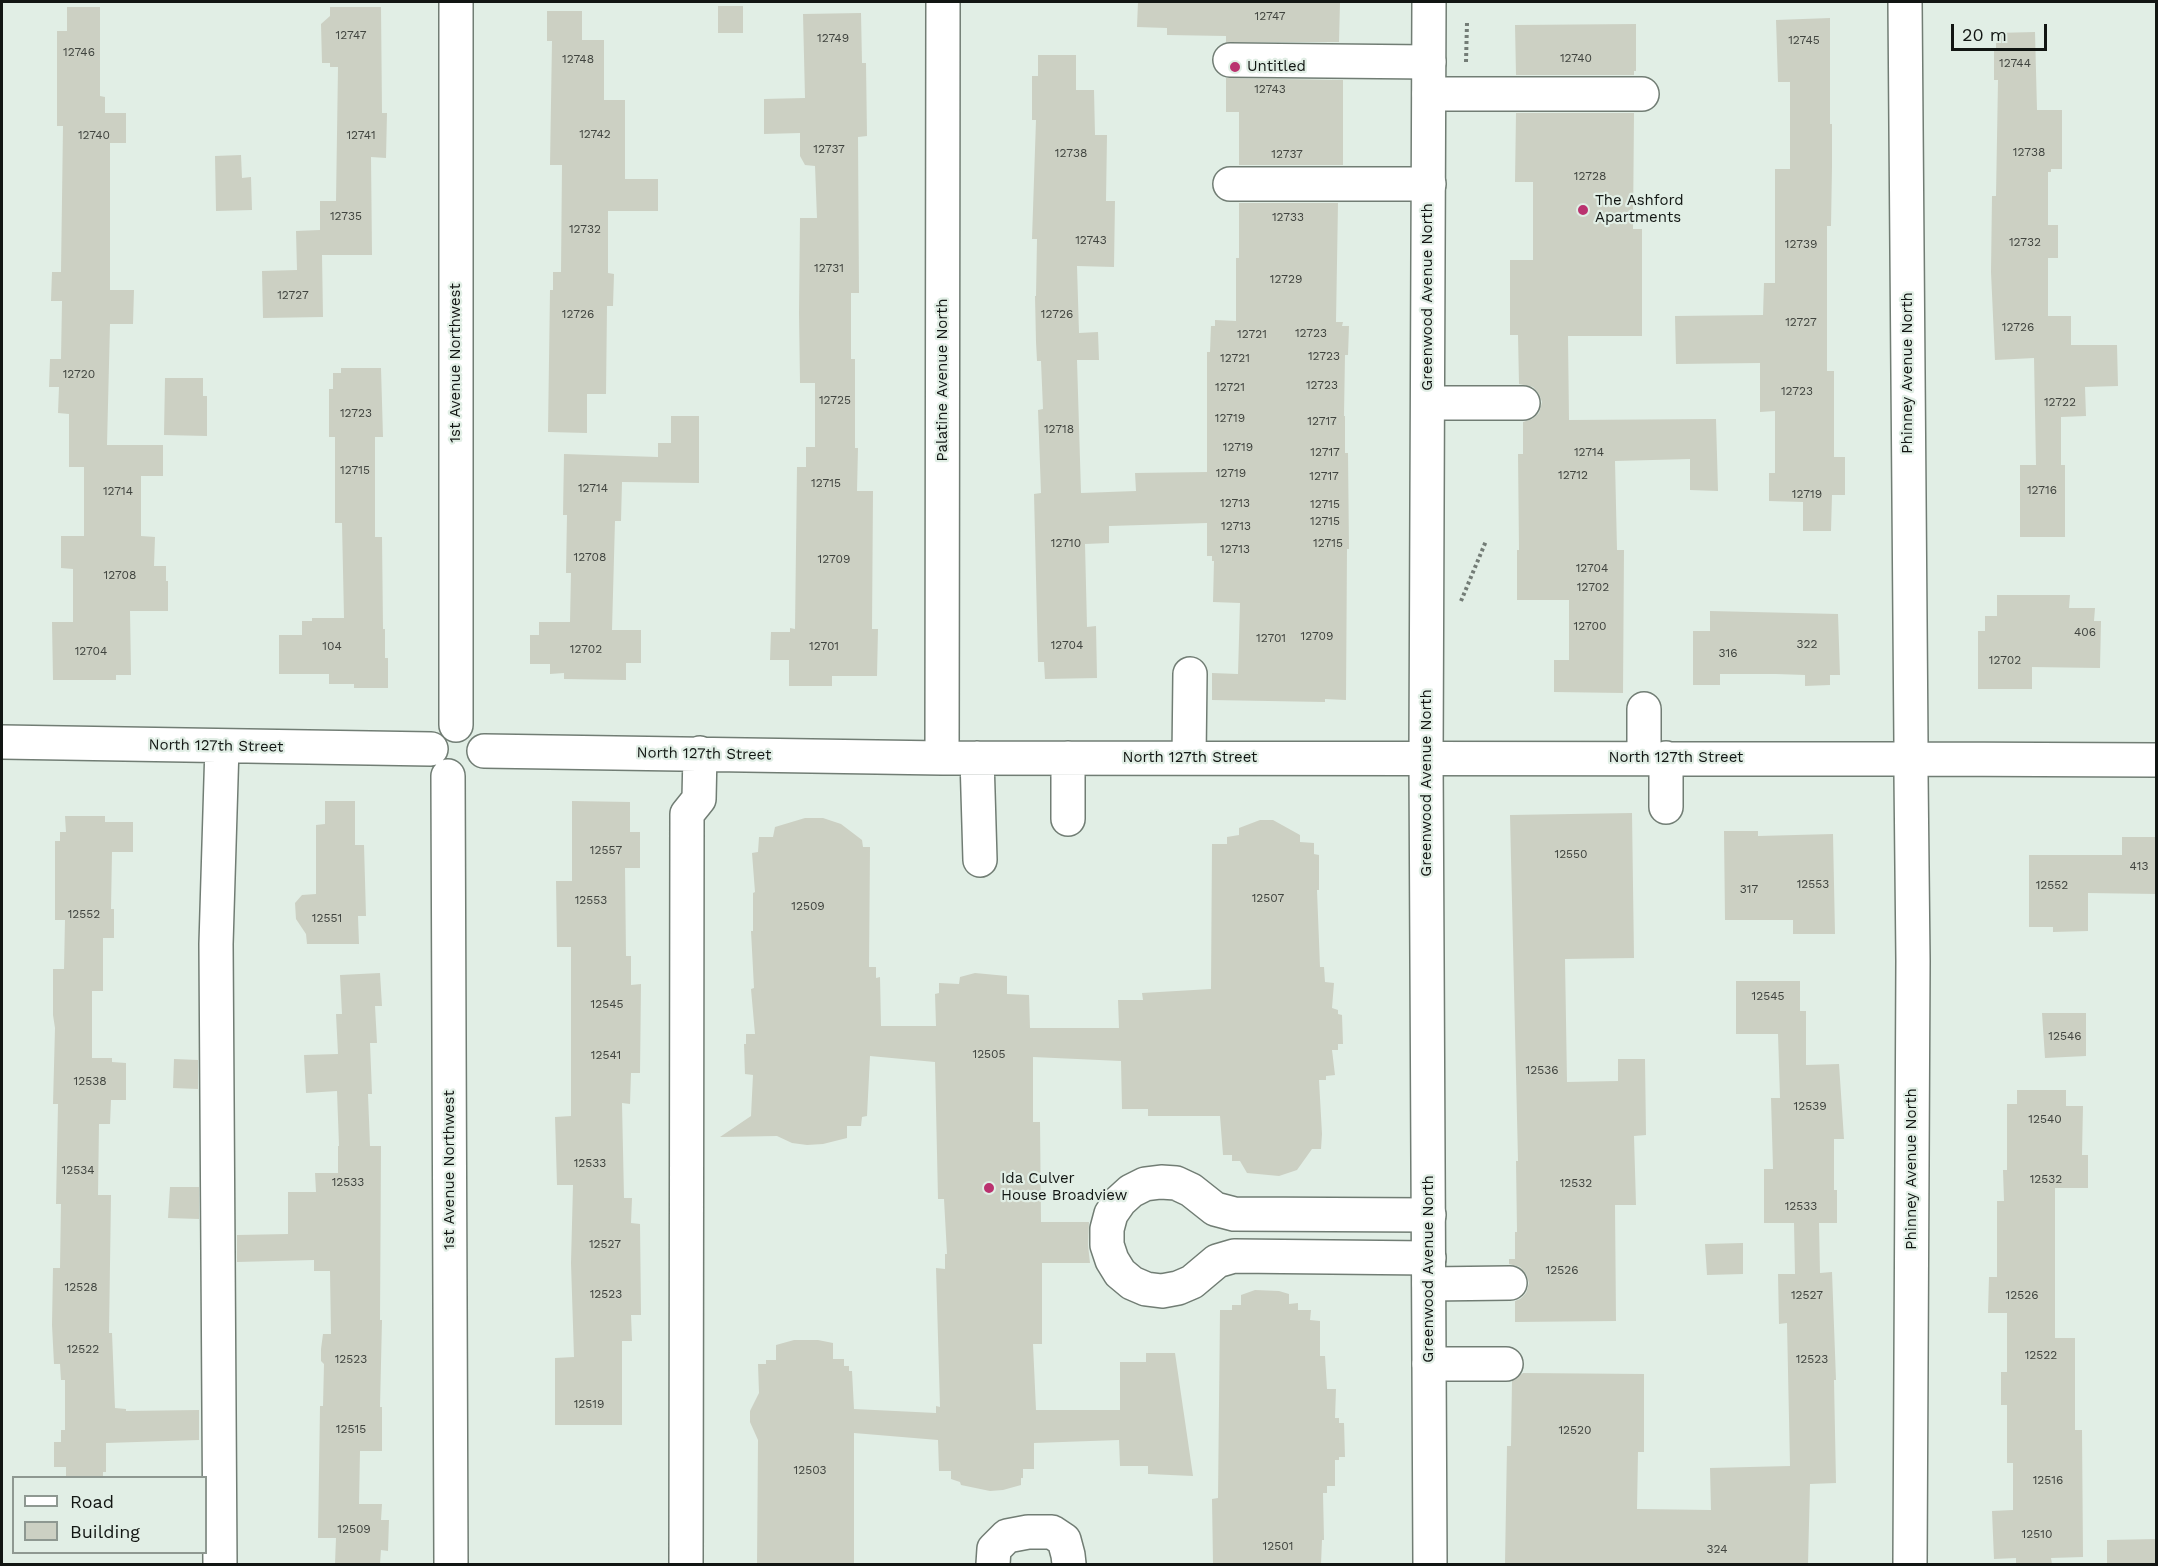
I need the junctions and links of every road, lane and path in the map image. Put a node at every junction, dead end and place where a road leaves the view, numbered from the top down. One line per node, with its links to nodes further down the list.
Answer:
1 (456, 2): 18 (street, 1st Avenue Northwest)
2 (943, 2): 24 (street, Palatine Avenue North)
3 (1429, 2): 8 (street, Greenwood Avenue North)
4 (1905, 2): 30 (street, Phinney Avenue North)
5 (1467, 23): 7 (path)
6 (1230, 60): 8 (street)
7 (1466, 69)
8 (1429, 78): 9 (street); 11 (street, Greenwood Avenue North)
9 (1642, 94)
10 (1230, 184): 11 (street)
11 (1429, 184): 12 (street, Greenwood Avenue North)
12 (1428, 403): 13 (street); 28 (street, Greenwood Avenue North)
13 (1522, 403)
14 (1486, 541): 15 (path)
15 (1457, 611)
16 (1190, 674): 27 (street)
17 (1644, 709): 29 (street)
18 (456, 725): 21 (street); 22 (street)
19 (2, 742): 20 (street, North 127th Street)
20 (222, 746): 21 (street, North 127th Street); 41 (street)
21 (431, 749): 32 (street)
22 (484, 751): 23 (street, North 127th Street); 32 (street)
23 (689, 753): 24 (street, North 127th Street); 43 (street)
24 (942, 758): 25 (street, North 127th Street)
25 (977, 758): 26 (street, North 127th Street); 35 (street)
26 (1068, 758): 27 (street, North 127th Street); 34 (street)
27 (1190, 758): 28 (street, North 127th Street)
28 (1426, 758): 29 (street, North 127th Street); 36 (street, Greenwood Avenue North)
29 (1655, 758): 30 (street, North 127th Street); 33 (street)
30 (1911, 759): 31 (street, North 127th Street); 47 (street, Phinney Avenue North)
31 (2157, 760)
32 (448, 776): 42 (street, 1st Avenue Northwest)
33 (1666, 807)
34 (1068, 819)
35 (980, 860)
36 (1429, 1215): 37 (street, Greenwood Avenue North); 37 (street)
37 (1429, 1271): 38 (street); 39 (street, Greenwood Avenue North)
38 (1510, 1283)
39 (1429, 1364): 40 (street); 46 (street, Greenwood Avenue North)
40 (1506, 1364)
41 (220, 1564)
42 (451, 1564)
43 (686, 1564)
44 (993, 1564): 45 (street)
45 (1069, 1564)
46 (1430, 1564)
47 (1910, 1564)

